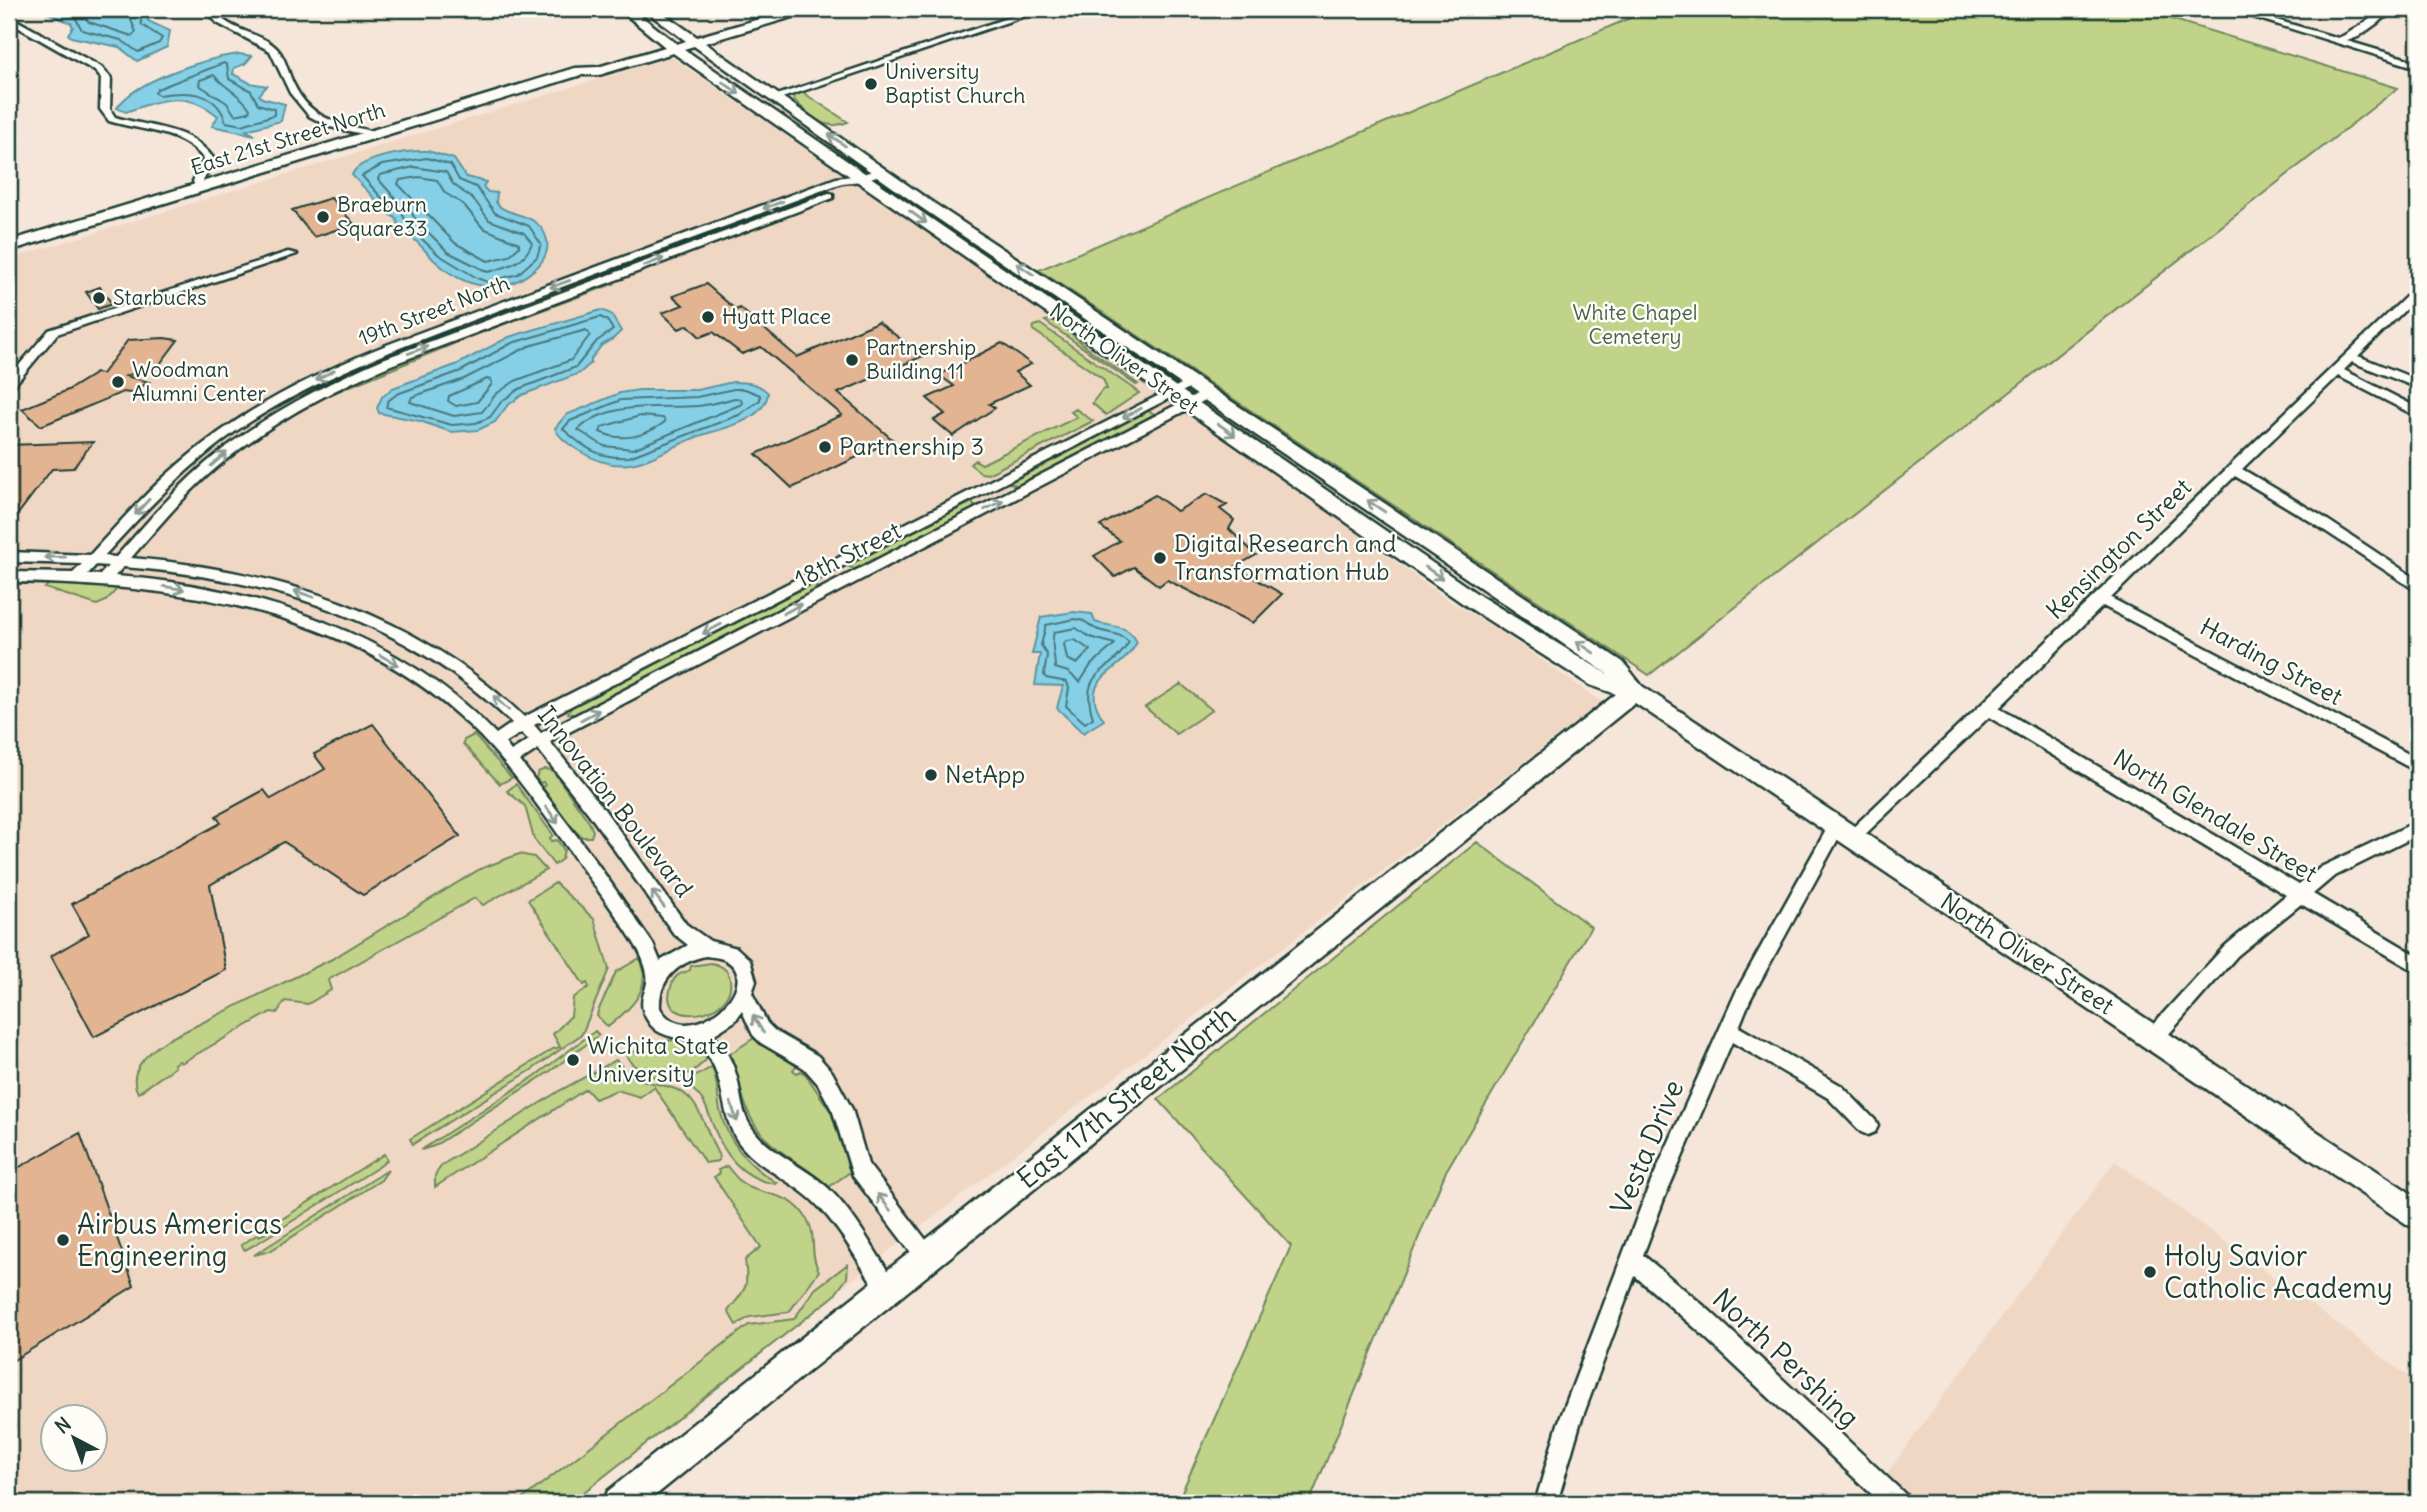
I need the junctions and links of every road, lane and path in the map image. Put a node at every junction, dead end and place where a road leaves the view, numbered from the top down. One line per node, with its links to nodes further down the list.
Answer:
1 (210, 9): 14 (street)
2 (625, 9): 10 (main road, North Oliver Street)
3 (649, 9): 10 (main road, North Oliver Street)
4 (772, 9): 10 (main road, East 21st Street North)
5 (805, 9): 10 (main road, East 21st Street North)
6 (1042, 9): 13 (street)
7 (2231, 9): 11 (street)
8 (2393, 9): 11 (street)
9 (9, 19): 17 (street)
10 (682, 41): 13 (main road, North Oliver Street); 14 (main road, East 21st Street North); 16 (main road, North Oliver Street, one-way to 16)
11 (2339, 41): 12 (street)
12 (2418, 65)
13 (776, 97): 15 (main road, North Oliver Street, one-way to 13)
14 (374, 135): 17 (main road, East 21st Street North)
15 (881, 171): 16 (street, 19th Street North); 23 (main road, North Oliver Street, one-way to 15)
16 (862, 178): 26 (main road, North Oliver Street, one-way to 26); 32 (street, 19th Street North, one-way to 32); 33 (street, 19th Street North, one-way to 16)
17 (200, 188): 18 (main road, East 21st Street North)
18 (9, 246)
19 (292, 254): 24 (street)
20 (2418, 291): 21 (street, Kensington Street)
21 (2351, 357): 22 (street, Kensington Street); 25 (street)
22 (2337, 371): 29 (street); 30 (street, Kensington Street)
23 (1193, 383): 26 (street, 18th Street); 27 (main road, North Oliver Street)
24 (9, 384)
25 (2418, 384)
26 (1173, 393): 28 (main road, North Oliver Street); 41 (street, 18th Street, one-way to 41)
27 (1209, 393): 28 (street, 18th Street); 39 (main road, North Oliver Street, one-way to 27)
28 (1189, 404): 39 (main road, North Oliver Street, one-way to 39); 42 (street, 18th Street, one-way to 28)
29 (2418, 413)
30 (2234, 470): 37 (street); 38 (street, Kensington Street)
31 (9, 557): 32 (street, Innovation Boulevard, one-way to 31)
32 (95, 559): 33 (street, Innovation Boulevard); 35 (street, 19th Street North)
33 (121, 560): 36 (street, 19th Street North); 41 (street, Innovation Boulevard, one-way to 33)
34 (9, 577): 35 (street)
35 (78, 577): 36 (street)
36 (104, 579): 43 (street, one-way to 43)
37 (2418, 587)
38 (2102, 599): 40 (street, Kensington Street); 45 (street, Harding Street)
39 (1634, 692): 47 (main road, North Oliver Street); 58 (main road, East 17th Street North)
40 (1988, 709): 47 (street, Kensington Street); 48 (street, North Glendale Street)
41 (523, 724): 42 (street, Innovation Boulevard); 43 (street, 18th Street)
42 (540, 741): 44 (street, 18th Street); 49 (street, Innovation Boulevard, one-way to 42)
43 (494, 743): 44 (street)
44 (509, 760): 51 (street, one-way to 51)
45 (2418, 766)
46 (2418, 828): 48 (street)
47 (1843, 833): 53 (street, Vesta Drive); 55 (main road, North Oliver Street)
48 (2300, 895): 50 (street, North Glendale Street); 55 (street)
49 (705, 948): 51 (street); 52 (street, Innovation Boulevard)
50 (2418, 965)
51 (657, 976): 54 (street)
52 (744, 995): 54 (street); 58 (street, Innovation Boulevard, one-way to 52)
53 (1728, 1030): 56 (street); 59 (street, Vesta Drive)
54 (696, 1031): 60 (street, one-way to 60)
55 (2154, 1037): 57 (main road, North Oliver Street)
56 (1868, 1126)
57 (2418, 1216)
58 (926, 1256): 60 (street, East 17th Street North)
59 (1631, 1259): 62 (street, Vesta Drive); 63 (street, North Pershing)
60 (887, 1288): 61 (street, East 17th Street North)
61 (620, 1503)
62 (1546, 1503)
63 (1898, 1503)

